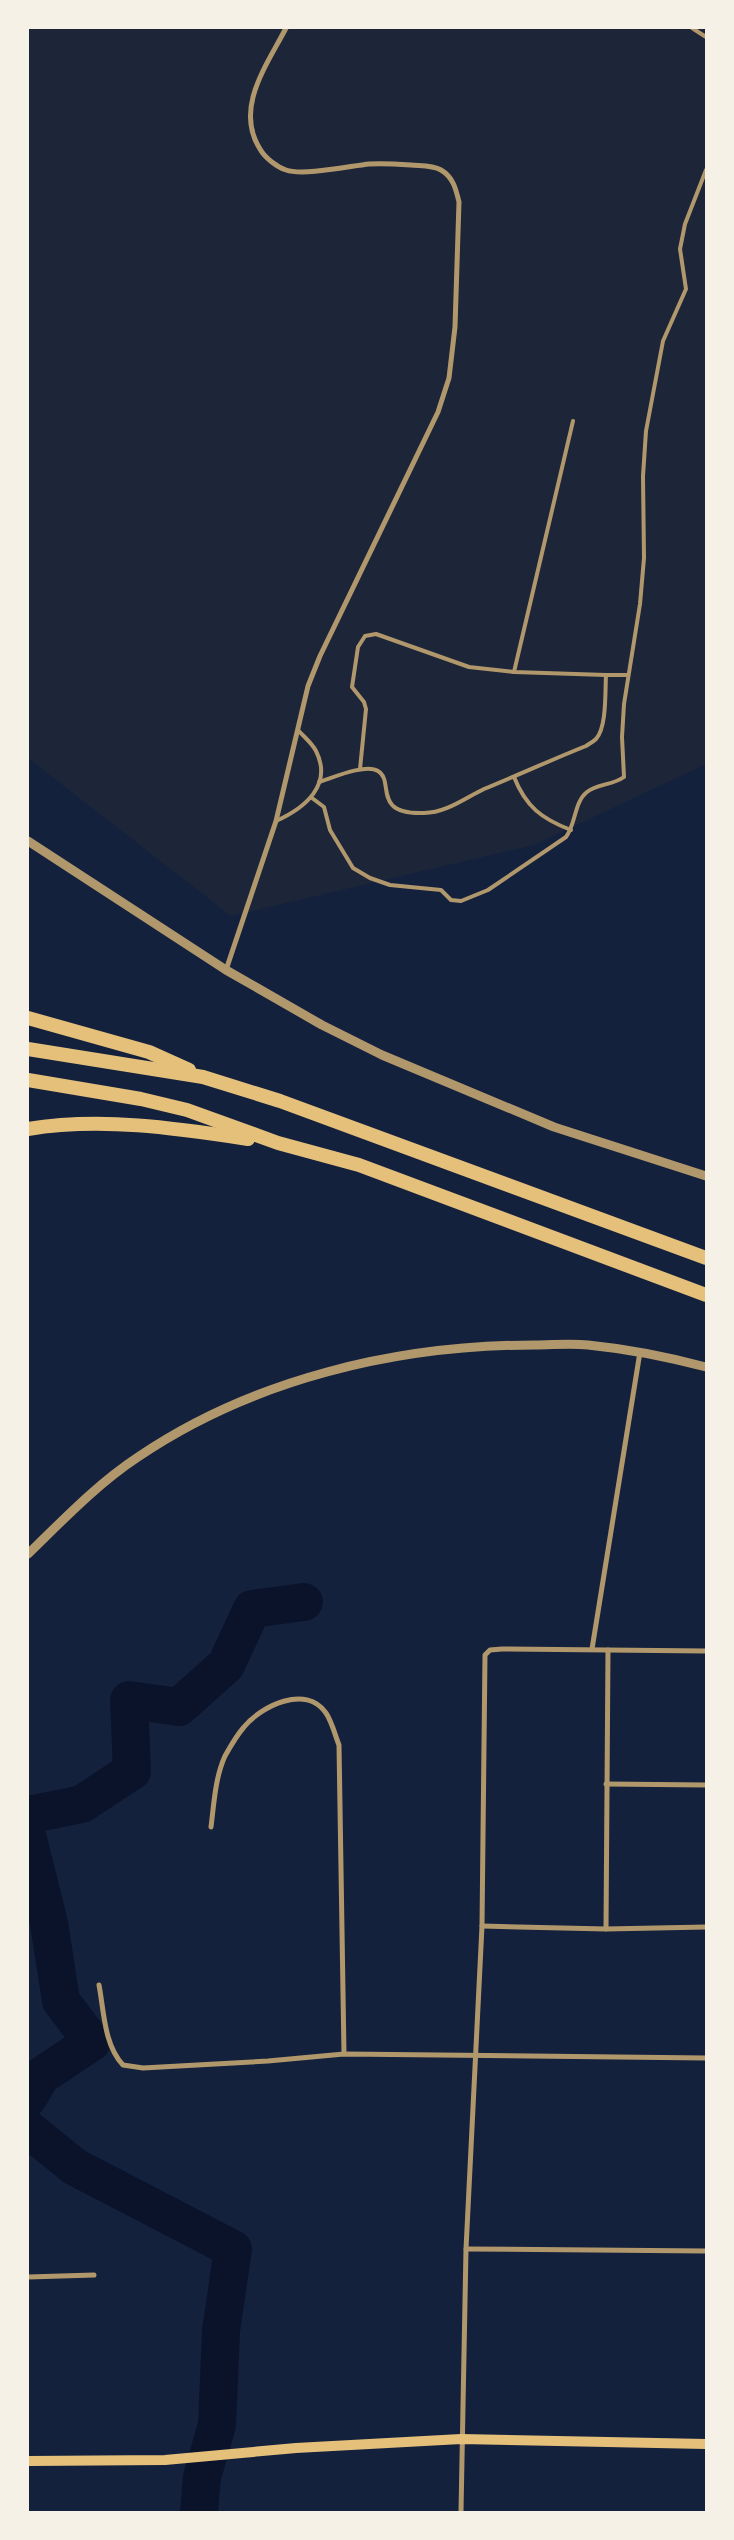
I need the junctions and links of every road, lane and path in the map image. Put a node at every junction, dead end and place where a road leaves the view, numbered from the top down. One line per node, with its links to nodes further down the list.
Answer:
1 (286, 28): 9 (street)
2 (692, 28): 3 (lane)
3 (706, 37)
4 (706, 170): 8 (lane)
5 (573, 421): 6 (lane)
6 (514, 672): 7 (lane); 10 (lane)
7 (606, 675): 8 (lane); 11 (lane)
8 (627, 676): 15 (lane)
9 (298, 730): 12 (lane); 14 (street)
10 (360, 769): 11 (lane); 12 (lane)
11 (514, 777): 15 (lane)
12 (319, 782): 13 (lane)
13 (312, 798): 14 (lane); 15 (lane)
14 (276, 821): 17 (street)
15 (571, 830)
16 (28, 841): 17 (street)
17 (226, 970): 24 (street)
18 (28, 1018): 20 (highway)
19 (28, 1049): 20 (highway)
20 (203, 1077): 25 (highway)
21 (28, 1080): 23 (highway)
22 (28, 1129): 23 (highway)
23 (278, 1143): 26 (highway)
24 (706, 1176)
25 (706, 1258)
26 (706, 1295)
27 (640, 1352): 28 (street); 29 (street); 30 (street)
28 (706, 1367)
29 (28, 1554)
30 (592, 1649): 31 (street); 36 (street)
31 (608, 1650): 32 (street); 33 (street)
32 (706, 1651)
33 (606, 1784): 34 (street); 38 (street)
34 (706, 1785)
35 (211, 1827): 40 (street)
36 (482, 1926): 38 (street); 41 (street)
37 (706, 1927): 38 (street)
38 (606, 1929)
39 (99, 1984): 40 (street)
40 (344, 2054): 41 (street)
41 (477, 2055): 42 (street); 43 (street)
42 (706, 2058)
43 (466, 2248): 44 (street); 47 (street)
44 (706, 2251)
45 (94, 2276): 46 (street)
46 (28, 2277)
47 (461, 2440): 48 (main road); 49 (main road); 50 (street)
48 (706, 2444)
49 (28, 2461)
50 (461, 2512)

